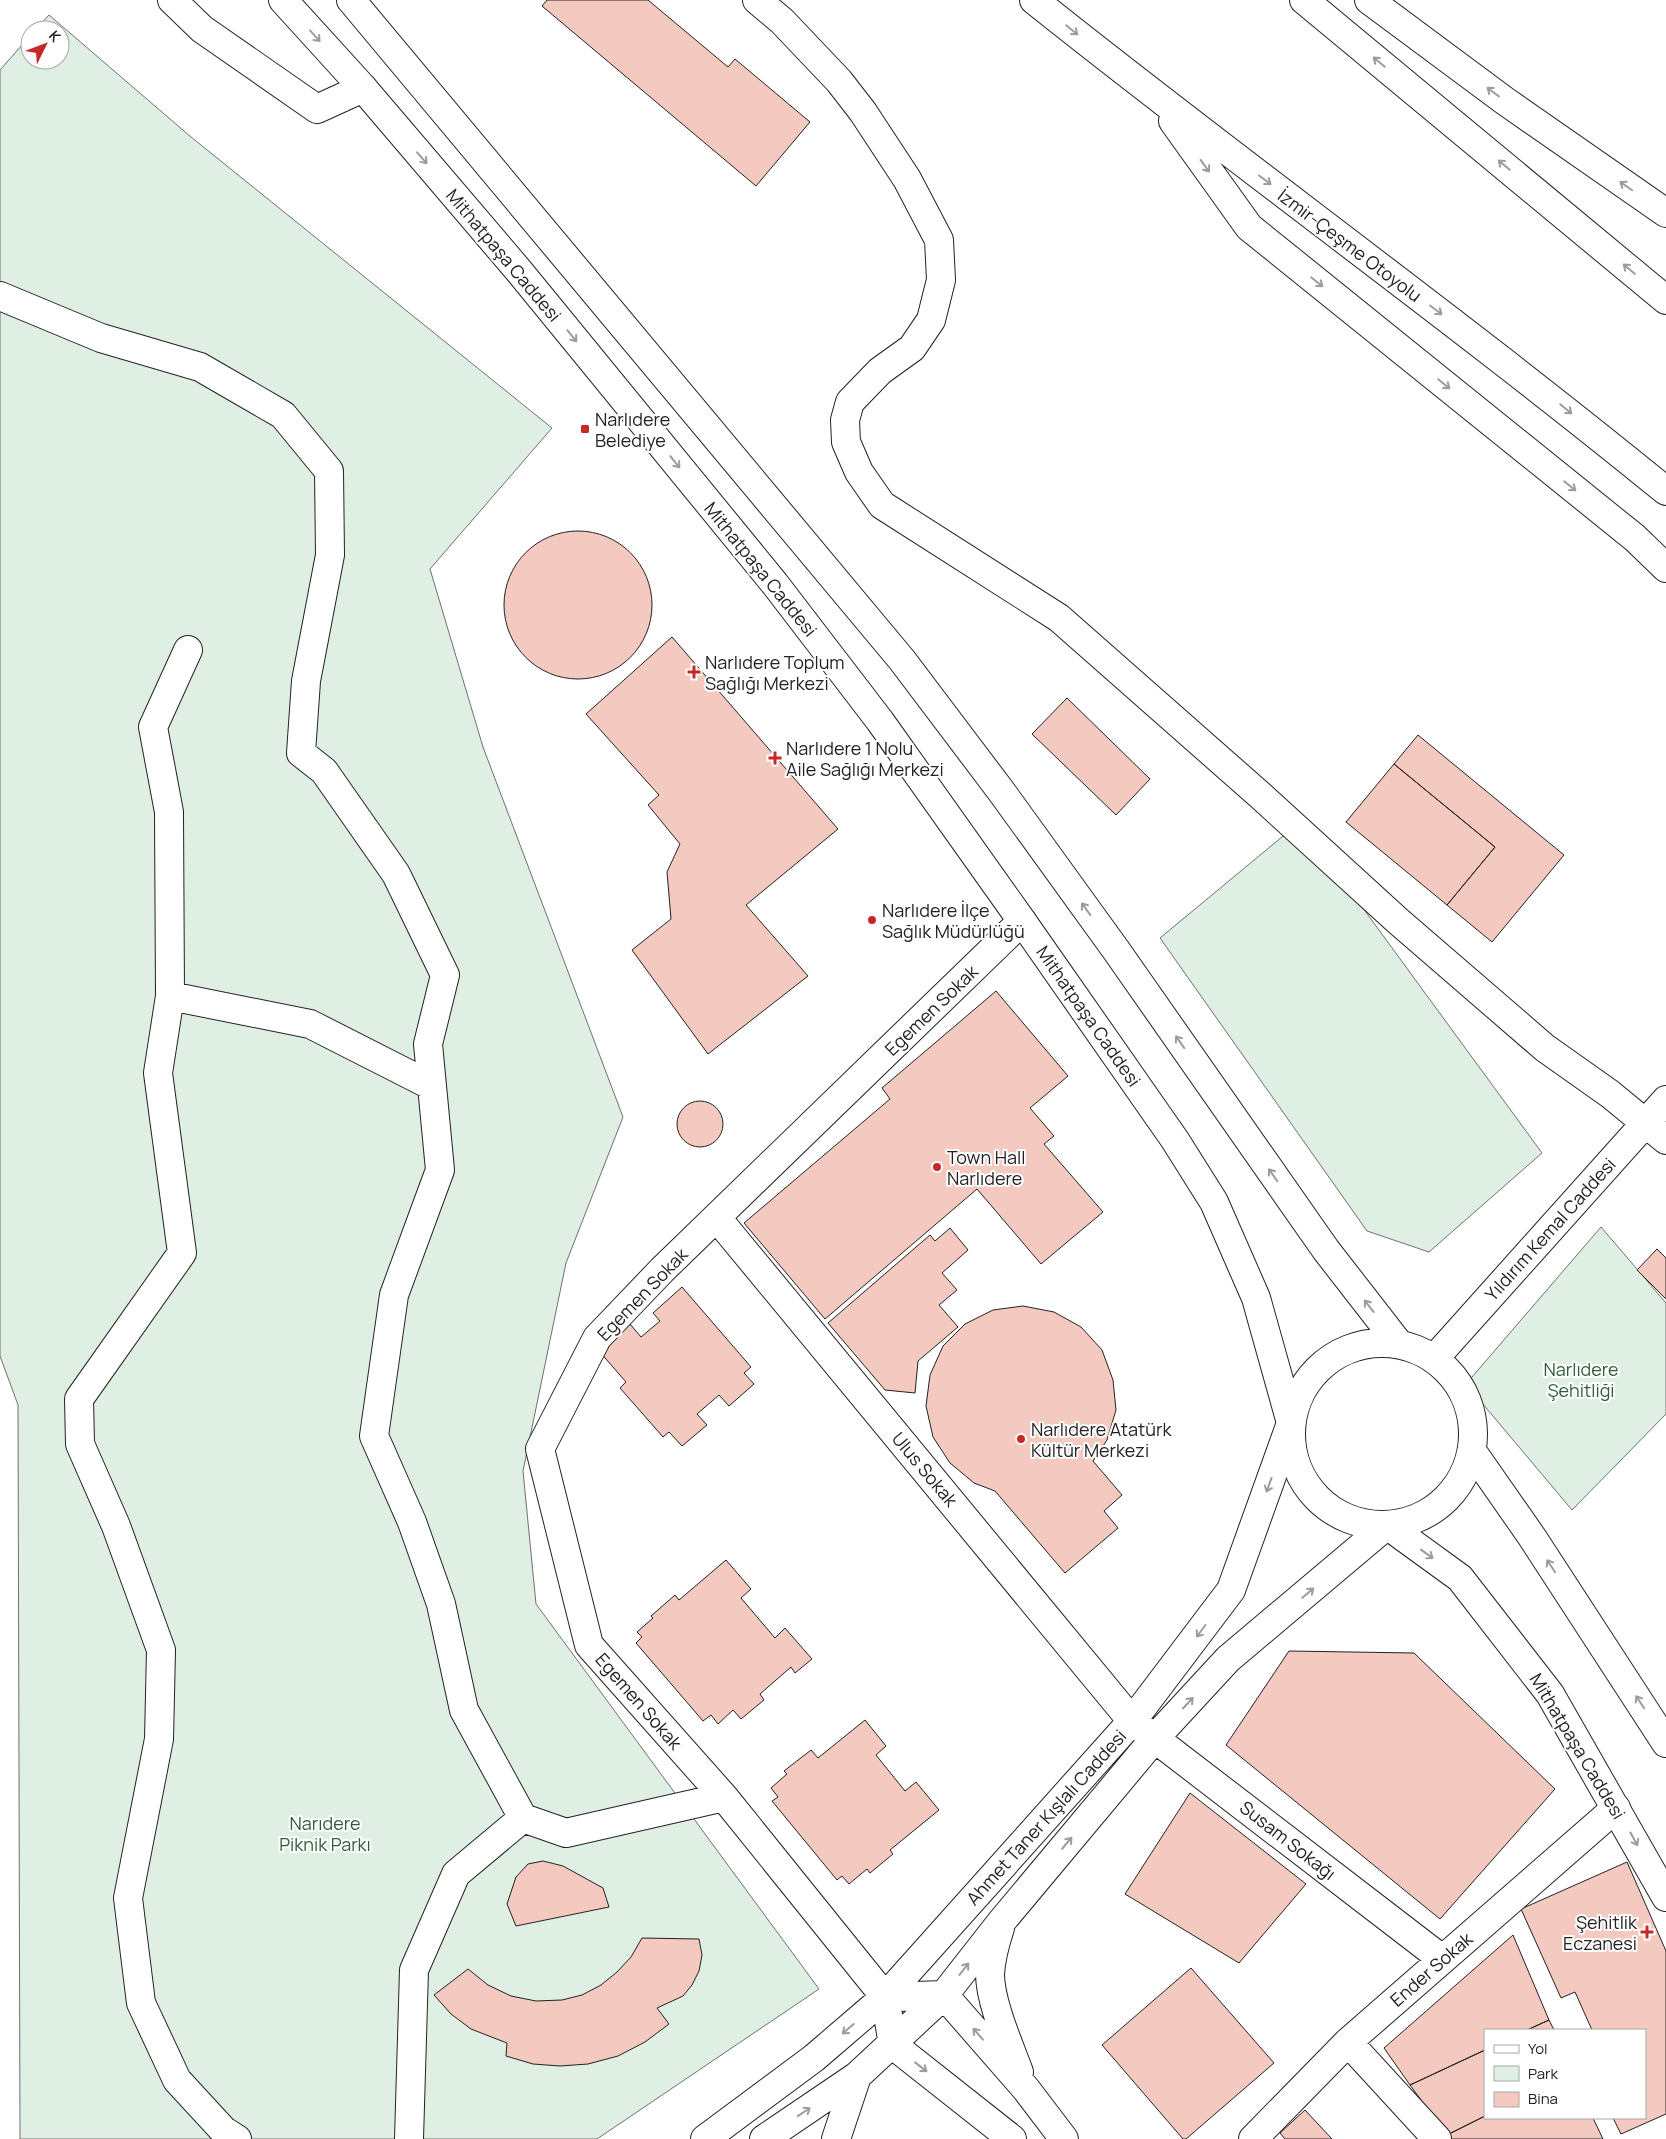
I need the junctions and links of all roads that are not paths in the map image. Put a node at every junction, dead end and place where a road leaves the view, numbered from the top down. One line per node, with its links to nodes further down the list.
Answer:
1 (172, 0): 8 (main road)
2 (283, 0): 8 (main road, Mithatpaşa Caddesi, one-way to 8)
3 (351, 0): 22 (main road, one-way to 3)
4 (757, 0): 20 (main road)
5 (1034, 0): 9 (main road, İzmir-Çeşme Otoyolu, one-way to 9)
6 (1304, 0): 12 (main road, one-way to 6)
7 (1369, 0): 10 (main road, one-way to 7)
8 (363, 88): 16 (main road, Mithatpaşa Caddesi, one-way to 16)
9 (1157, 98): 13 (main road, İzmir-Çeşme Otoyolu, one-way to 13); 14 (main road, one-way to 14)
10 (1666, 214)
11 (0, 296): 18 (main road)
12 (1666, 300)
13 (1666, 491)
14 (1666, 568)
15 (188, 650): 17 (main road)
16 (1022, 921): 21 (main road, Egemen Sokak); 24 (main road, Mithatpaşa Caddesi)
17 (170, 996): 18 (main road); 43 (main road)
18 (432, 1086): 32 (main road)
19 (1666, 1100): 20 (main road, Yıldırım Kemal Caddesi)
20 (1656, 1131): 23 (main road, Yıldırım Kemal Caddesi)
21 (717, 1218): 27 (main road, Ulus Sokak); 30 (main road, Egemen Sokak)
22 (1399, 1344): 23 (main road); 24 (main road)
23 (1434, 1359): 25 (main road)
24 (1291, 1423): 26 (main road); 27 (main road, Ahmet Taner Kışlalı Caddesi, one-way to 27)
25 (1472, 1451): 26 (main road); 29 (main road, one-way to 25)
26 (1388, 1525): 28 (main road, Ahmet Taner Kışlalı Caddesi, one-way to 26); 31 (main road, Mithatpaşa Caddesi, one-way to 31)
27 (1132, 1721): 28 (main road, Susam Sokağı); 37 (main road, Ahmet Taner Kışlalı Caddesi)
28 (1155, 1738): 34 (main road, Ahmet Taner Kışlalı Caddesi, one-way to 28); 35 (main road, Susam Sokağı)
29 (1666, 1744)
30 (724, 1797): 32 (main road); 37 (main road, Egemen Sokak)
31 (1616, 1808): 33 (main road, Mithatpaşa Caddesi, one-way to 33); 35 (main road, Ender Sokak)
32 (523, 1818): 44 (main road)
33 (1666, 1897)
34 (1002, 1920): 36 (main road, Ahmet Taner Kışlalı Caddesi, one-way to 34); 41 (main road)
35 (1442, 1959): 38 (main road, Ender Sokak)
36 (944, 1995): 37 (main road); 39 (main road, Ahmet Taner Kışlalı Caddesi); 41 (main road, one-way to 36)
37 (885, 1997): 39 (main road); 45 (main road, Ahmet Taner Kışlalı Caddesi, one-way to 45)
38 (1348, 2042): 42 (main road); 50 (main road, Ender Sokak)
39 (893, 2044): 40 (main road, Ahmet Taner Kışlalı Caddesi); 48 (main road, one-way to 48)
40 (857, 2076): 46 (main road, Ahmet Taner Kışlalı Caddesi, one-way to 40); 47 (main road)
41 (1026, 2090): 49 (main road)
42 (1433, 2138)
43 (237, 2139)
44 (409, 2139)
45 (705, 2139)
46 (764, 2139)
47 (836, 2139)
48 (1012, 2139)
49 (1064, 2139)
50 (1253, 2139)

